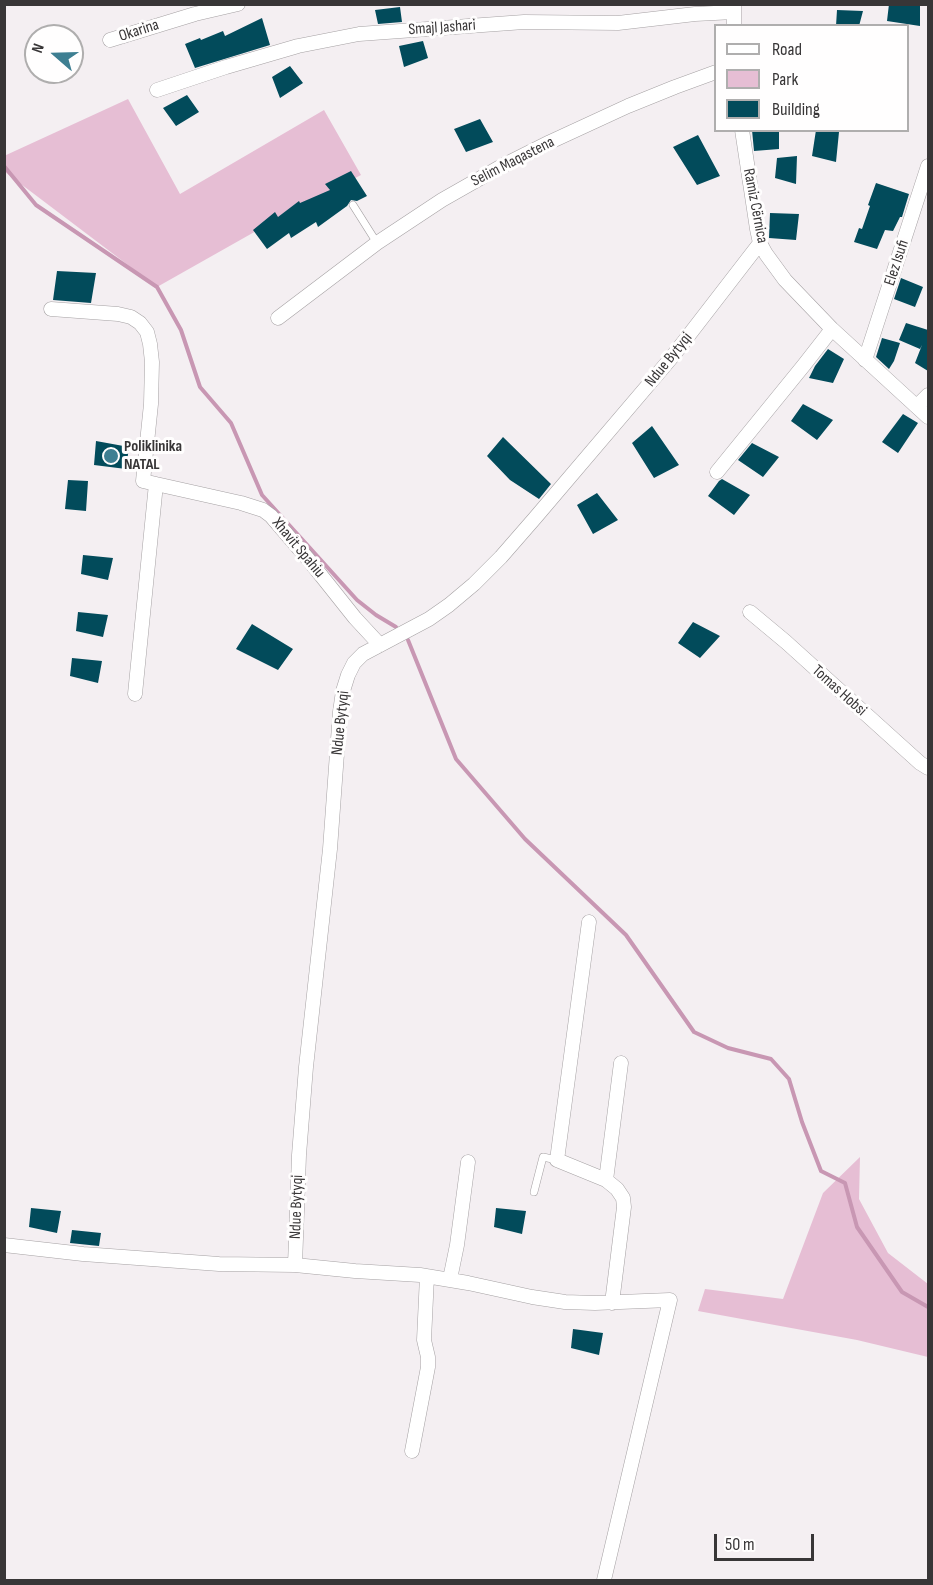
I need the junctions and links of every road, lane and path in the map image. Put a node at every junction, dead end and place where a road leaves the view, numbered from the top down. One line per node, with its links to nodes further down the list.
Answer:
1 (238, 4): 3 (street, Okarina)
2 (734, 14): 5 (street, Smajl Jashari)
3 (110, 40)
4 (714, 73): 9 (street, Selim Maqastena)
5 (157, 90)
6 (742, 132): 10 (street, Ramiz Cërnica)
7 (928, 166): 14 (street, Elez Isufi)
8 (353, 205): 9 (lane)
9 (377, 243): 12 (street, Selim Maqastena)
10 (760, 243): 13 (street, Ramiz Cërnica); 21 (street, Ndue Bytyqi)
11 (51, 309): 19 (street)
12 (278, 318)
13 (832, 329): 14 (street, Ramiz Cërnica); 18 (street)
14 (865, 360): 16 (street, Ramiz Cërnica)
15 (928, 395): 16 (street)
16 (916, 406): 17 (street, Ramiz Cërnica)
17 (928, 417)
18 (717, 472)
19 (156, 484): 21 (street, Xhavit Spahiu); 22 (street)
20 (750, 612): 23 (street, Tomas Hobsi)
21 (380, 645): 31 (street, Ndue Bytyqi)
22 (135, 694)
23 (928, 768)
24 (589, 922): 26 (street)
25 (621, 1063): 28 (street)
26 (558, 1160): 28 (street); 29 (lane)
27 (468, 1162): 33 (street)
28 (606, 1180): 34 (street)
29 (534, 1192)
30 (4, 1245): 31 (street)
31 (295, 1265): 32 (street)
32 (427, 1276): 33 (street); 35 (street)
33 (450, 1280): 34 (street)
34 (612, 1303): 36 (street)
35 (412, 1451)
36 (604, 1581)

